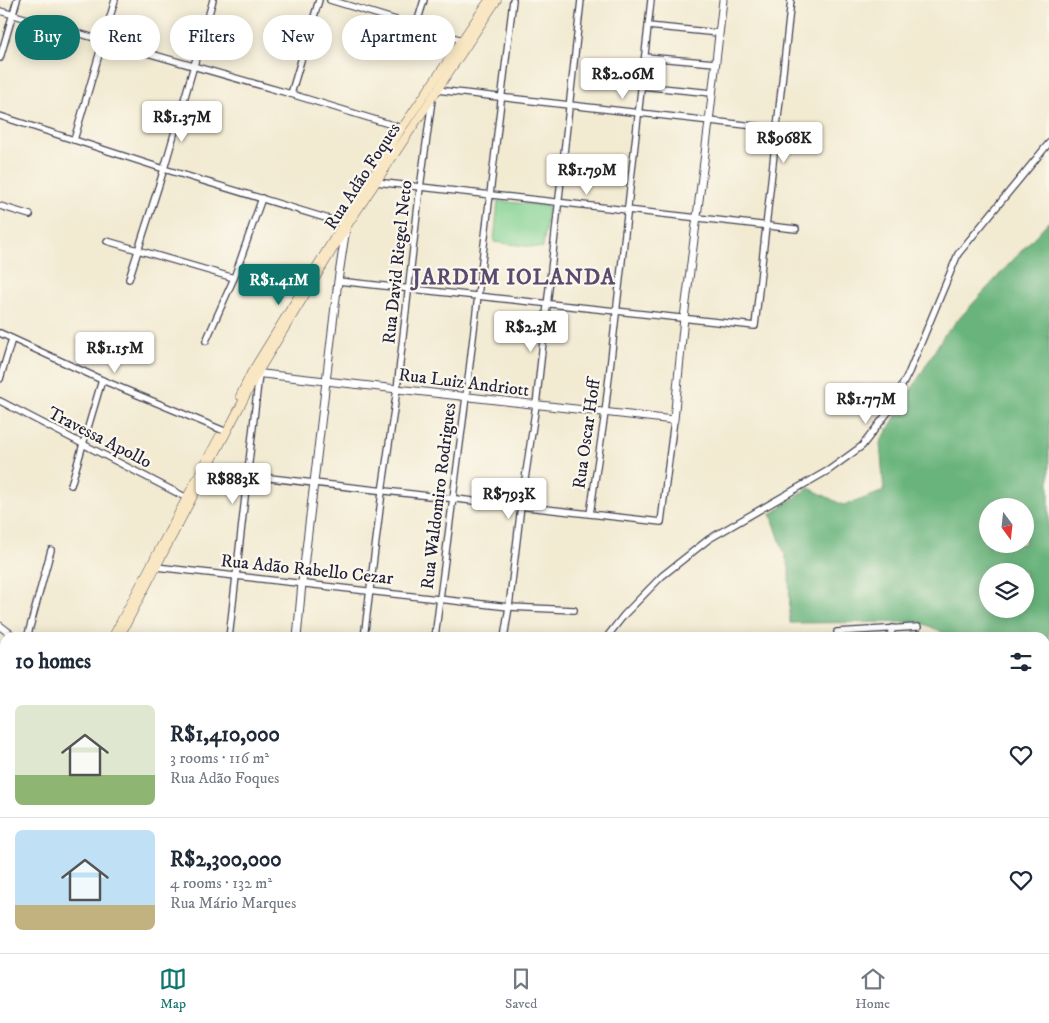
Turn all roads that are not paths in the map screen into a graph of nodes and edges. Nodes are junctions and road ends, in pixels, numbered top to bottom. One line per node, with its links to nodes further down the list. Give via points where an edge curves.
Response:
1 (17, 0): 15 (street)
2 (115, 0): 16 (street)
3 (213, 0): 29 (street)
4 (319, 0): 33 (street)
5 (330, 0): 17 (street)
6 (424, 0): 18 (street)
7 (489, 0): 23 (main road, Rua Adão Foques)
8 (497, 0): 31 (main road, Rua Adão Foques)
9 (513, 0): 34 (street, Rua Waldomiro Rodrigues)
10 (581, 0): 36 (street)
11 (651, 0): 19 (street, Rua Oscar Hoff)
12 (723, 0): 20 (street)
13 (791, 0): 41 (street)
14 (0, 11): 15 (street)
15 (12, 15): 21 (street); 26 (street)
16 (111, 15)
17 (380, 15)
18 (419, 15)
19 (648, 26): 20 (street); 25 (street, Rua Oscar Hoff)
20 (719, 33): 28 (street)
21 (90, 37)
22 (455, 38): 23 (street)
23 (462, 40): 40 (main road, Rua Adão Foques)
24 (160, 57): 29 (street)
25 (645, 57): 28 (street); 30 (street, Rua Oscar Hoff)
26 (0, 58)
27 (97, 60): 43 (street)
28 (715, 63): 32 (street)
29 (193, 67): 33 (street); 45 (street)
30 (641, 86): 32 (street); 37 (street, Rua Oscar Hoff)
31 (437, 90): 34 (street); 35 (main road, Rua Adão Foques)
32 (712, 93): 39 (street)
33 (291, 94): 40 (street)
34 (501, 96): 36 (street); 48 (street, Rua Waldomiro Rodrigues)
35 (432, 98): 46 (main road, Rua Adão Foques); 47 (street, Rua David Riegel Neto)
36 (568, 105): 37 (street); 50 (street)
37 (639, 112): 39 (street); 52 (street, Rua Oscar Hoff)
38 (0, 116): 43 (street)
39 (709, 122): 41 (street); 54 (street)
40 (402, 128): 55 (main road, Rua Adão Foques)
41 (778, 128): 42 (street); 56 (street)
42 (808, 132)
43 (74, 140): 45 (street)
44 (1049, 143): 110 (street, via 958,254 890,411 862,446 829,470 710,539 662,576)
45 (164, 170): 49 (street); 59 (street)
46 (376, 182): 47 (street); 55 (main road, Rua Adão Foques)
47 (420, 188): 48 (street); 63 (street, Rua David Riegel Neto)
48 (489, 196): 50 (street); 64 (street, Rua Waldomiro Rodrigues)
49 (262, 198): 55 (street); 60 (street)
50 (558, 203): 52 (street); 65 (street)
51 (0, 206): 53 (street)
52 (628, 212): 54 (street); 66 (street, Rua Oscar Hoff)
53 (30, 215)
54 (697, 218): 56 (street); 67 (street)
55 (344, 224): 62 (street); 71 (main road, Rua Adão Foques)
56 (766, 225): 57 (street); 67 (street, via 755,326)
57 (796, 230)
58 (107, 240): 59 (street)
59 (138, 250): 60 (street); 61 (street)
60 (234, 278): 70 (street)
61 (129, 279)
62 (338, 281): 63 (street); 74 (street)
63 (409, 287): 64 (street); 75 (street, Rua David Riegel Neto)
64 (477, 295): 65 (street); 76 (street, Rua Waldomiro Rodrigues)
65 (547, 303): 66 (street); 78 (street)
66 (616, 311): 67 (street); 79 (street, Rua Oscar Hoff)
67 (684, 318): 80 (street)
68 (0, 333): 69 (street)
69 (12, 339): 72 (street); 73 (street)
70 (206, 341)
71 (256, 374): 74 (street, Rua Luiz Andriott); 81 (main road, Rua Adão Foques); 83 (main road, Rua Adão Foques); 84 (street)
72 (0, 379)
73 (102, 380): 81 (street); 82 (street)
74 (328, 381): 75 (street, Rua Luiz Andriott); 85 (street)
75 (397, 389): 76 (street, Rua Luiz Andriott); 87 (street, Rua David Riegel Neto)
76 (466, 397): 78 (street, Rua Luiz Andriott); 89 (street, Rua Waldomiro Rodrigues)
77 (0, 401): 82 (street, Travessa Apollo)
78 (536, 405): 79 (street, Rua Luiz Andriott); 90 (street)
79 (604, 413): 80 (street, Rua Luiz Andriott); 91 (street, Rua Oscar Hoff)
80 (674, 420): 91 (street, via 661,522)
81 (222, 430): 88 (main road, Rua Adão Foques)
82 (83, 445): 86 (street); 88 (street, Travessa Apollo)
83 (207, 471): 84 (street); 93 (main road, Rua Adão Foques)
84 (247, 476): 85 (street); 94 (street)
85 (315, 483): 87 (street); 95 (street)
86 (71, 485)
87 (382, 492): 89 (street); 96 (street, Rua David Riegel Neto)
88 (186, 498): 103 (main road, Rua Adão Foques)
89 (452, 499): 90 (street); 97 (street, Rua Waldomiro Rodrigues)
90 (521, 506): 91 (street); 98 (street)
91 (590, 514)
92 (51, 550): 102 (street)
93 (156, 567): 94 (street, Rua Adão Rabello Cezar); 104 (main road, Rua Adão Foques)
94 (236, 576): 95 (street, Rua Adão Rabello Cezar); 105 (street)
95 (302, 583): 96 (street, Rua Adão Rabello Cezar); 106 (street)
96 (371, 590): 97 (street, Rua Adão Rabello Cezar); 107 (street, Rua David Riegel Neto)
97 (439, 598): 98 (street, Rua Adão Rabello Cezar); 108 (street, Rua Waldomiro Rodrigues)
98 (509, 607): 99 (street, Rua Adão Rabello Cezar); 109 (street)
99 (574, 610)
100 (918, 627): 101 (street)
101 (893, 628): 111 (street); 112 (street)
102 (29, 632)
103 (115, 632)
104 (122, 632)
105 (230, 632)
106 (298, 632)
107 (365, 632)
108 (436, 632)
109 (505, 632)
110 (611, 632)
111 (837, 632)
112 (891, 632)

